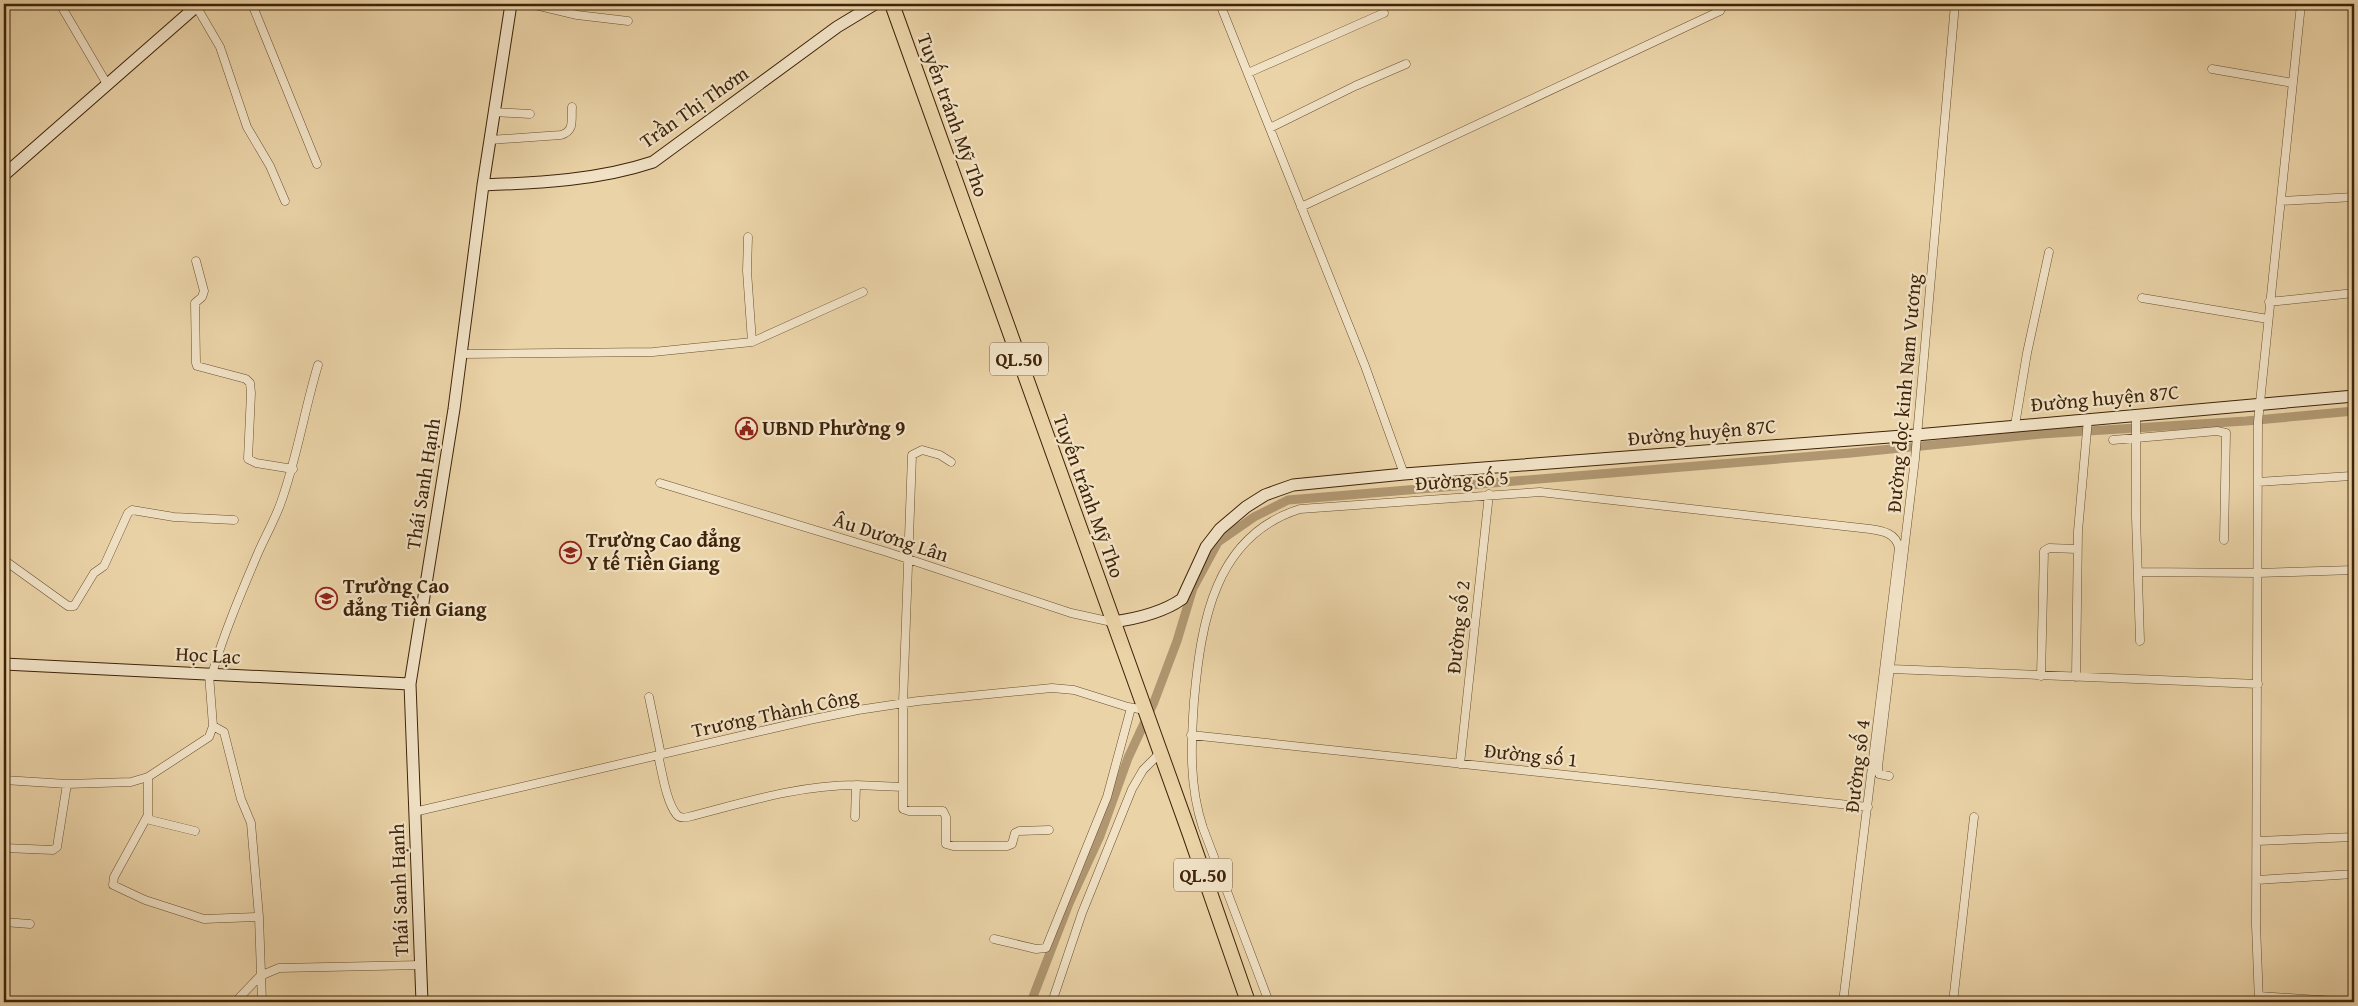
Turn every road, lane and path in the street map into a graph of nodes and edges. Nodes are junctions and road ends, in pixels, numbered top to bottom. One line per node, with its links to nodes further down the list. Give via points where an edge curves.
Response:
1 (60, 4): 18 (street)
2 (252, 4): 24 (street)
3 (511, 4): 20 (street, Thái Sanh Hạnh)
4 (531, 4): 13 (street, via 577,15)
5 (875, 4): 26 (street, Trần Thị Thơm, via 837,27 653,162 631,169 537,183)
6 (892, 4): 66 (highway, Tuyến tránh Mỹ Tho / QL.50)
7 (1220, 4): 16 (street)
8 (1724, 4): 30 (street, via 1720,11)
9 (1955, 4): 48 (street, Đường dọc kinh Nam Vương)
10 (2301, 4): 17 (street)
11 (197, 5): 18 (street); 28 (street, via 220,47 246,127 270,166)
12 (1384, 13): 16 (street)
13 (628, 21)
14 (1406, 64): 22 (street)
15 (2212, 69): 17 (street)
16 (1248, 73): 22 (street)
17 (2293, 83): 29 (street)
18 (107, 84): 25 (street)
19 (572, 108): 23 (street, via 569,133)
20 (494, 112): 21 (street); 23 (street, Thái Sanh Hạnh)
21 (530, 114)
22 (1270, 128): 30 (street)
23 (490, 140): 26 (street, Thái Sanh Hạnh)
24 (317, 164)
25 (4, 176)
26 (483, 185): 40 (street, Thái Sanh Hạnh)
27 (2354, 197): 29 (street)
28 (285, 201)
29 (2281, 201): 37 (street)
30 (1301, 207): 52 (street)
31 (748, 237): 39 (street)
32 (2049, 252): 46 (street)
33 (196, 261): 51 (street, via 204,291 195,303 197,366 246,379 250,383 248,459)
34 (863, 292): 39 (street)
35 (2354, 293): 37 (street)
36 (2142, 298): 38 (street)
37 (2269, 302): 38 (street)
38 (2268, 319): 43 (street)
39 (752, 342): 40 (street, via 653,352)
40 (462, 354): 73 (street, Thái Sanh Hạnh)
41 (318, 365): 51 (street, via 302,420)
42 (2354, 396): 43 (street, Đường huyện 87C)
43 (2260, 408): 44 (street, Đường huyện 87C); 54 (street)
44 (2136, 418): 45 (street, Đường huyện 87C); 47 (street)
45 (2087, 423): 46 (street, Đường huyện 87C); 60 (street)
46 (2015, 425): 48 (street, Đường huyện 87C)
47 (2136, 435): 49 (street); 59 (street, via 2226,433); 64 (street)
48 (1916, 439): 52 (street, Đường huyện 87C); 69 (street, Đường dọc kinh Nam Vương)
49 (2113, 440)
50 (951, 462): 61 (street, via 922,450 912,455)
51 (293, 469): 70 (street)
52 (1404, 474): 66 (street, Đường huyện 87C, via 1293,485 1265,495 1237,514 1212,538 1182,599 1134,619)
53 (2354, 478): 54 (street)
54 (2258, 482): 65 (street)
55 (660, 483): 61 (street, Âu Dương Lân)
56 (1489, 494): 58 (street, Đường số 5, via 1560,494 1870,529); 79 (street, Đường số 5, via 1300,509 1274,519 1258,530 1225,569 1208,609 1198,659); 82 (street, Đường số 2)
57 (234, 520): 62 (street, via 174,517 132,510 104,566 94,573 74,606 68,606)
58 (1893, 536): 89 (street, Đường số 4, via 1899,548)
59 (2224, 540)
60 (2077, 548): 71 (street, via 2049,548 2044,551); 72 (street)
61 (907, 559): 66 (street, Âu Dương Lân, via 1071,613); 76 (street)
62 (4, 560)
63 (2354, 570): 65 (street)
64 (2138, 572): 65 (street); 67 (street)
65 (2261, 573): 74 (street)
66 (1112, 622): 77 (highway, Tuyến tránh Mỹ Tho / QL.50)
67 (2140, 641)
68 (4, 664): 70 (street, Học Lạc)
69 (1891, 669): 71 (street); 83 (street, Đường dọc kinh Nam Vương, via 1878,767 1879,774)
70 (211, 674): 73 (street, Học Lạc); 78 (street)
71 (2041, 676): 72 (street)
72 (2076, 677): 74 (street)
73 (410, 684): 90 (street, Thái Sanh Hạnh)
74 (2258, 684): 99 (street)
75 (649, 697): 81 (street)
76 (903, 703): 77 (street, Trương Thành Công, via 1066,688); 81 (street, Trương Thành Công, via 848,712); 88 (street)
77 (1141, 710): 80 (highway, Tuyến tránh Mỹ Tho / QL.50); 106 (street, via 1046,948 1036,949)
78 (213, 726): 84 (street, via 209,737); 103 (street, via 224,732 251,823)
79 (1191, 735): 82 (street, Đường số 1); 94 (street, Đường số 5, via 1196,807)
80 (1159, 750): 97 (highway, Tuyến tránh Mỹ Tho / QL.50); 116 (street, via 1132,790 1085,905)
81 (660, 755): 87 (street, via 668,793 676,814 683,818 818,786); 90 (street, Trương Thành Công)
82 (1460, 764): 89 (street, Đường số 1)
83 (1889, 776)
84 (148, 777): 86 (street, via 131,782); 91 (street)
85 (4, 780): 86 (street)
86 (67, 784): 100 (street, via 57,847 53,850)
87 (856, 785): 88 (street); 92 (street)
88 (903, 787): 95 (street, via 903,809 945,813 946,844 1007,846 1012,844 1015,833 1019,831)
89 (1868, 807): 119 (street, Đường số 4)
90 (414, 812): 107 (street, Thái Sanh Hạnh)
91 (148, 815): 96 (street, via 152,820); 103 (street, via 114,877 114,886 204,919)
92 (855, 817)
93 (1974, 817): 120 (street)
94 (1203, 828): 97 (street); 110 (street, Đường số 5)
95 (1048, 830)
96 (195, 831)
97 (1189, 832): 117 (highway, Tuyến tránh Mỹ Tho / QL.50)
98 (2354, 837): 99 (street)
99 (2257, 841): 102 (street)
100 (4, 848)
101 (2354, 874): 102 (street)
102 (2262, 880): 109 (street, via 2256,926)
103 (259, 917): 108 (street)
104 (4, 922): 105 (street)
105 (30, 924)
106 (994, 939)
107 (421, 965): 108 (street, via 285,967); 115 (street, Thái Sanh Hạnh)
108 (260, 976): 113 (street); 114 (street)
109 (2259, 999): 121 (street)
110 (1268, 1000): 118 (street)
111 (4, 1001): 112 (street)
112 (11, 1002)
113 (235, 1002)
114 (262, 1002)
115 (422, 1002)
116 (1052, 1002)
117 (1248, 1002)
118 (1255, 1002)
119 (1843, 1002)
120 (1953, 1002)
121 (2350, 1002)

